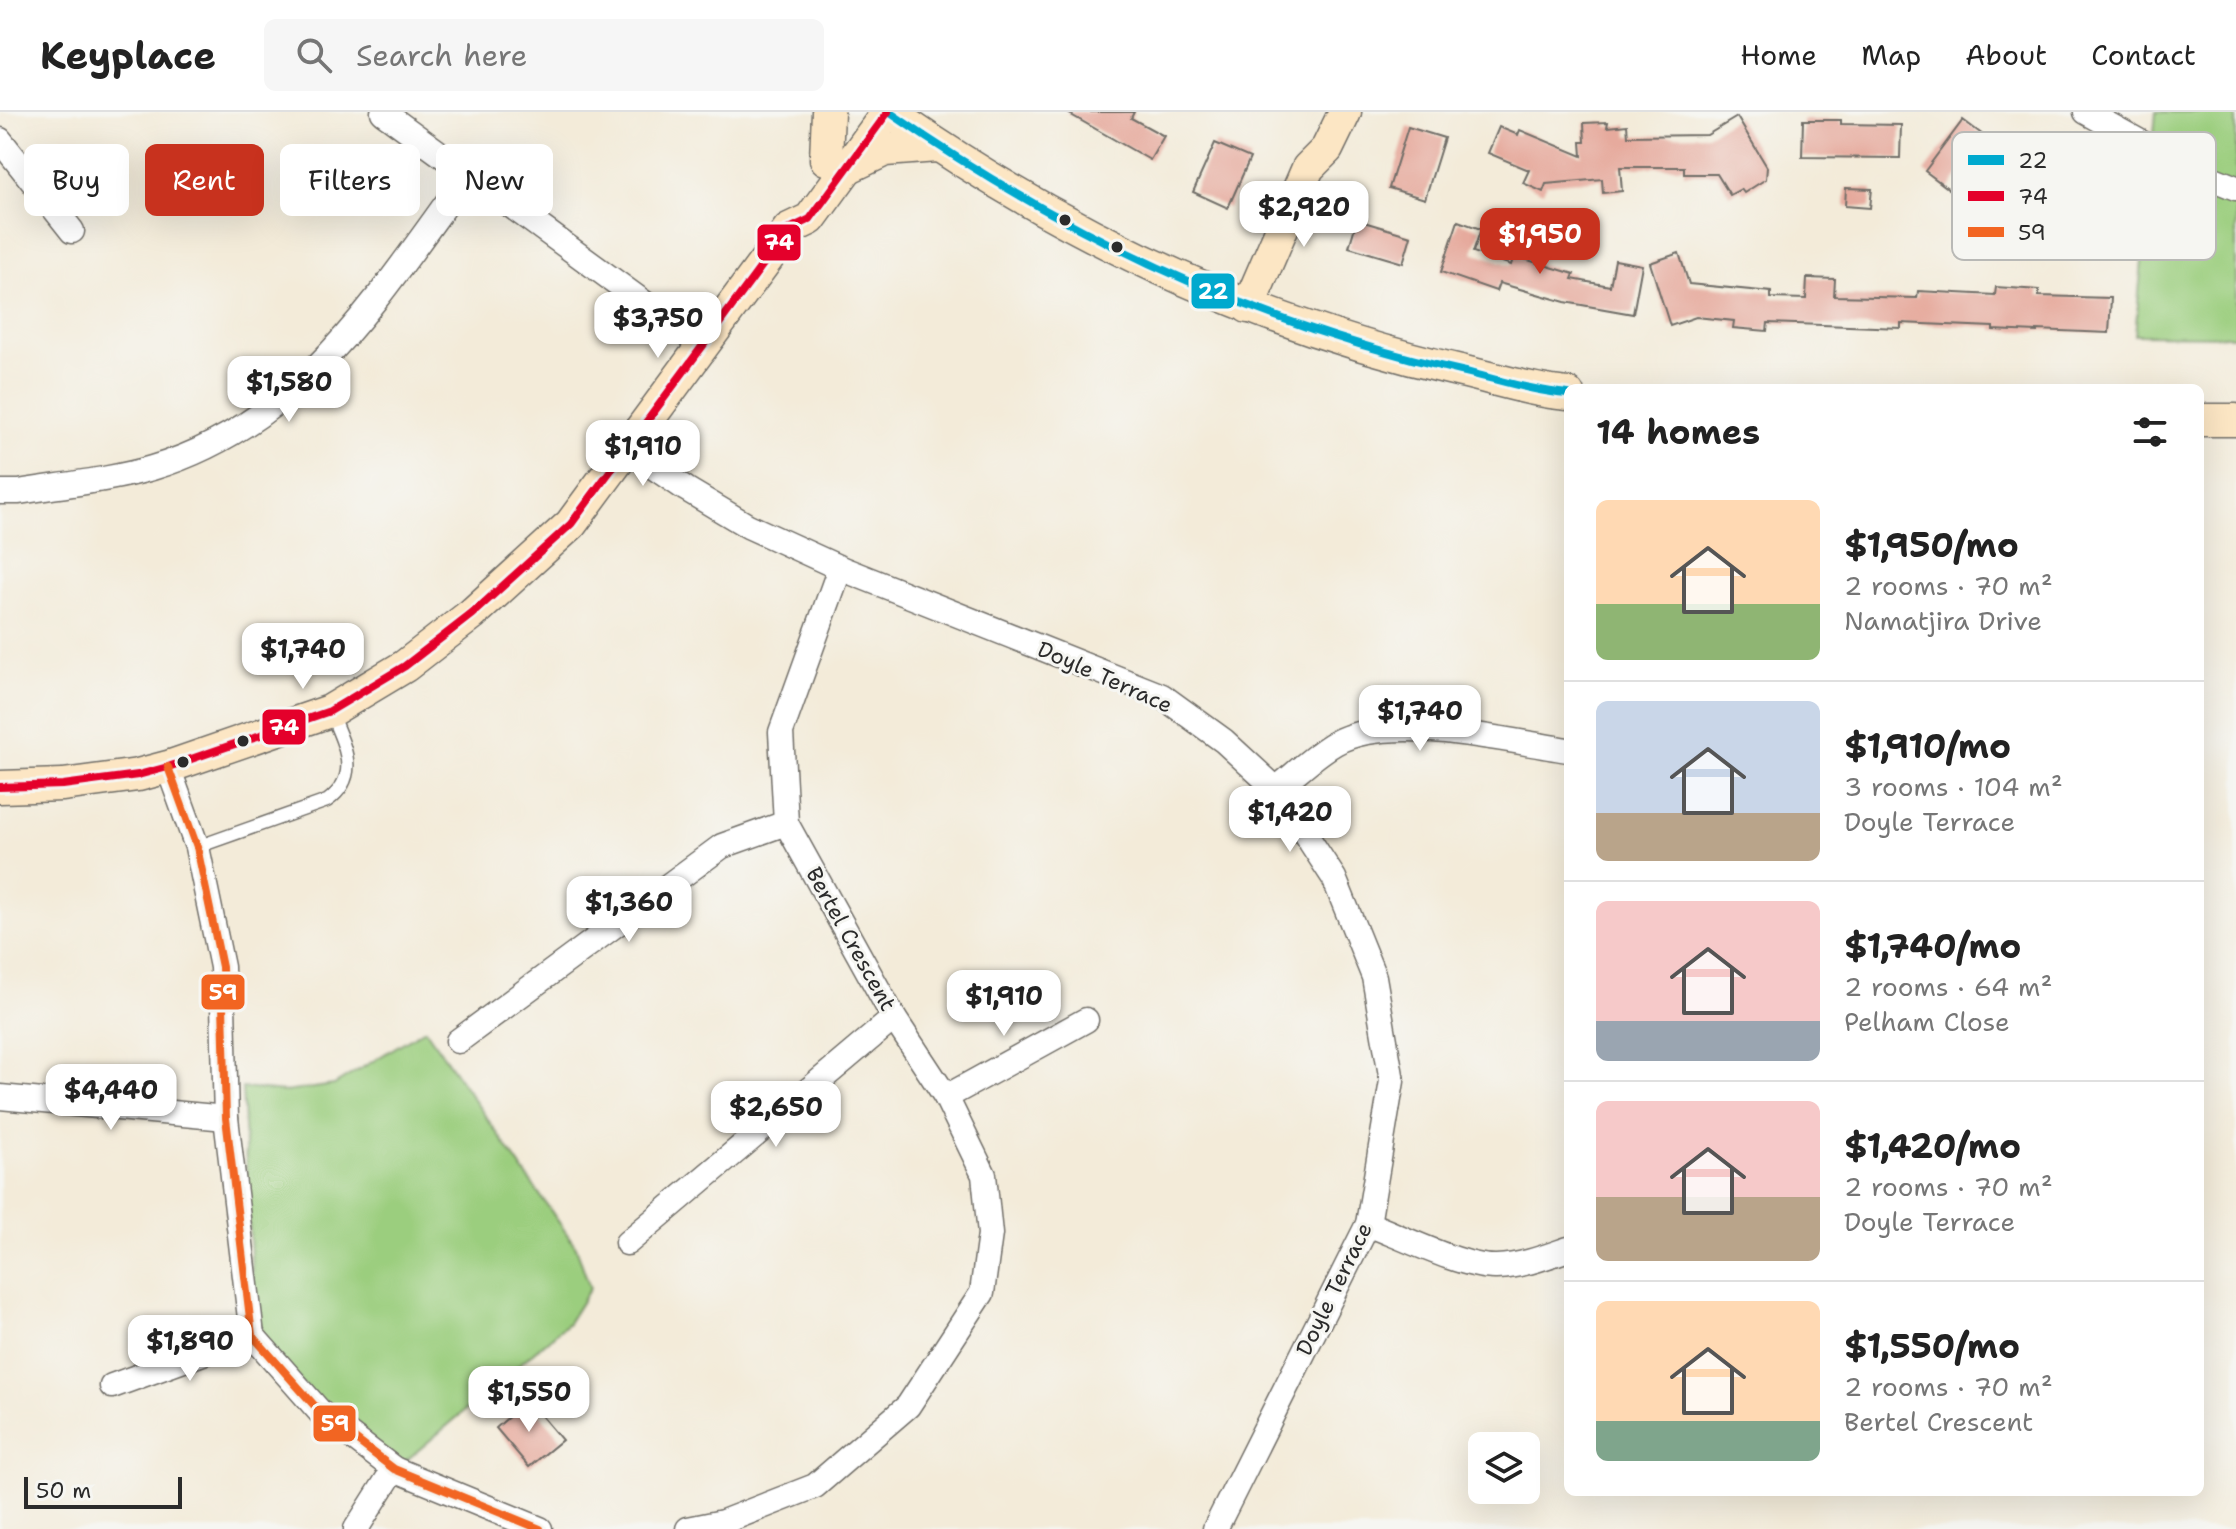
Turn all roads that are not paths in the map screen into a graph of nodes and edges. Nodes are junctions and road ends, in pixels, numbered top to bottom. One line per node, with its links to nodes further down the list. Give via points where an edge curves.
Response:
1 (383, 112): 10 (street)
2 (828, 112): 11 (street)
3 (861, 112): 11 (street)
4 (888, 112): 9 (street); 11 (street)
5 (1345, 112): 17 (street, via 1327,149 1326,176)
6 (2086, 112): 7 (street)
7 (2122, 132)
8 (0, 140): 16 (street)
9 (937, 146): 11 (street, via 885,150); 17 (street, via 1151,266)
10 (436, 151)
11 (837, 164): 18 (street, via 810,219 789,229)
12 (2216, 180): 13 (street)
13 (2236, 188)
14 (437, 216): 23 (street, via 357,324 309,377 234,432 151,469)
15 (525, 216): 18 (street)
16 (72, 231)
17 (1257, 310): 19 (street, via 1406,359)
18 (703, 346): 22 (street)
19 (1564, 393)
20 (2204, 420): 21 (street)
21 (2236, 420)
22 (627, 449): 24 (street, Doyle Terrace, via 748,526); 25 (street, via 571,524 472,614 405,666)
23 (0, 492)
24 (840, 568): 29 (street, Doyle Terrace, via 1162,696 1224,741); 30 (street, Bertel Crescent, via 781,732)
25 (330, 711): 27 (street); 31 (lane, via 346,748 346,778 339,792 327,801)
26 (1564, 749): 29 (street, via 1410,727 1364,732 1336,743)
27 (168, 767): 28 (street, via 63,785); 31 (street)
28 (0, 787)
29 (1276, 789): 38 (street, Doyle Terrace, via 1334,878 1374,977 1392,1081)
30 (786, 823): 32 (street, Bertel Crescent); 34 (street, via 722,846)
31 (197, 847): 37 (street, via 222,967)
32 (894, 1018): 36 (street, Bertel Crescent); 39 (street)
33 (1086, 1020): 36 (street)
34 (458, 1041)
35 (0, 1097): 37 (street)
36 (946, 1097): 46 (street, Bertel Crescent, via 984,1175 990,1234 982,1293 908,1406 815,1486 723,1522)
37 (226, 1118): 41 (street)
38 (1368, 1224): 40 (street, via 1494,1267); 47 (street, Doyle Terrace)
39 (627, 1243)
40 (1564, 1250)
41 (252, 1335): 42 (street); 43 (street, via 321,1413)
42 (112, 1386)
43 (394, 1469): 44 (street); 45 (street)
44 (356, 1529)
45 (540, 1529)
46 (688, 1529)
47 (1215, 1529)

